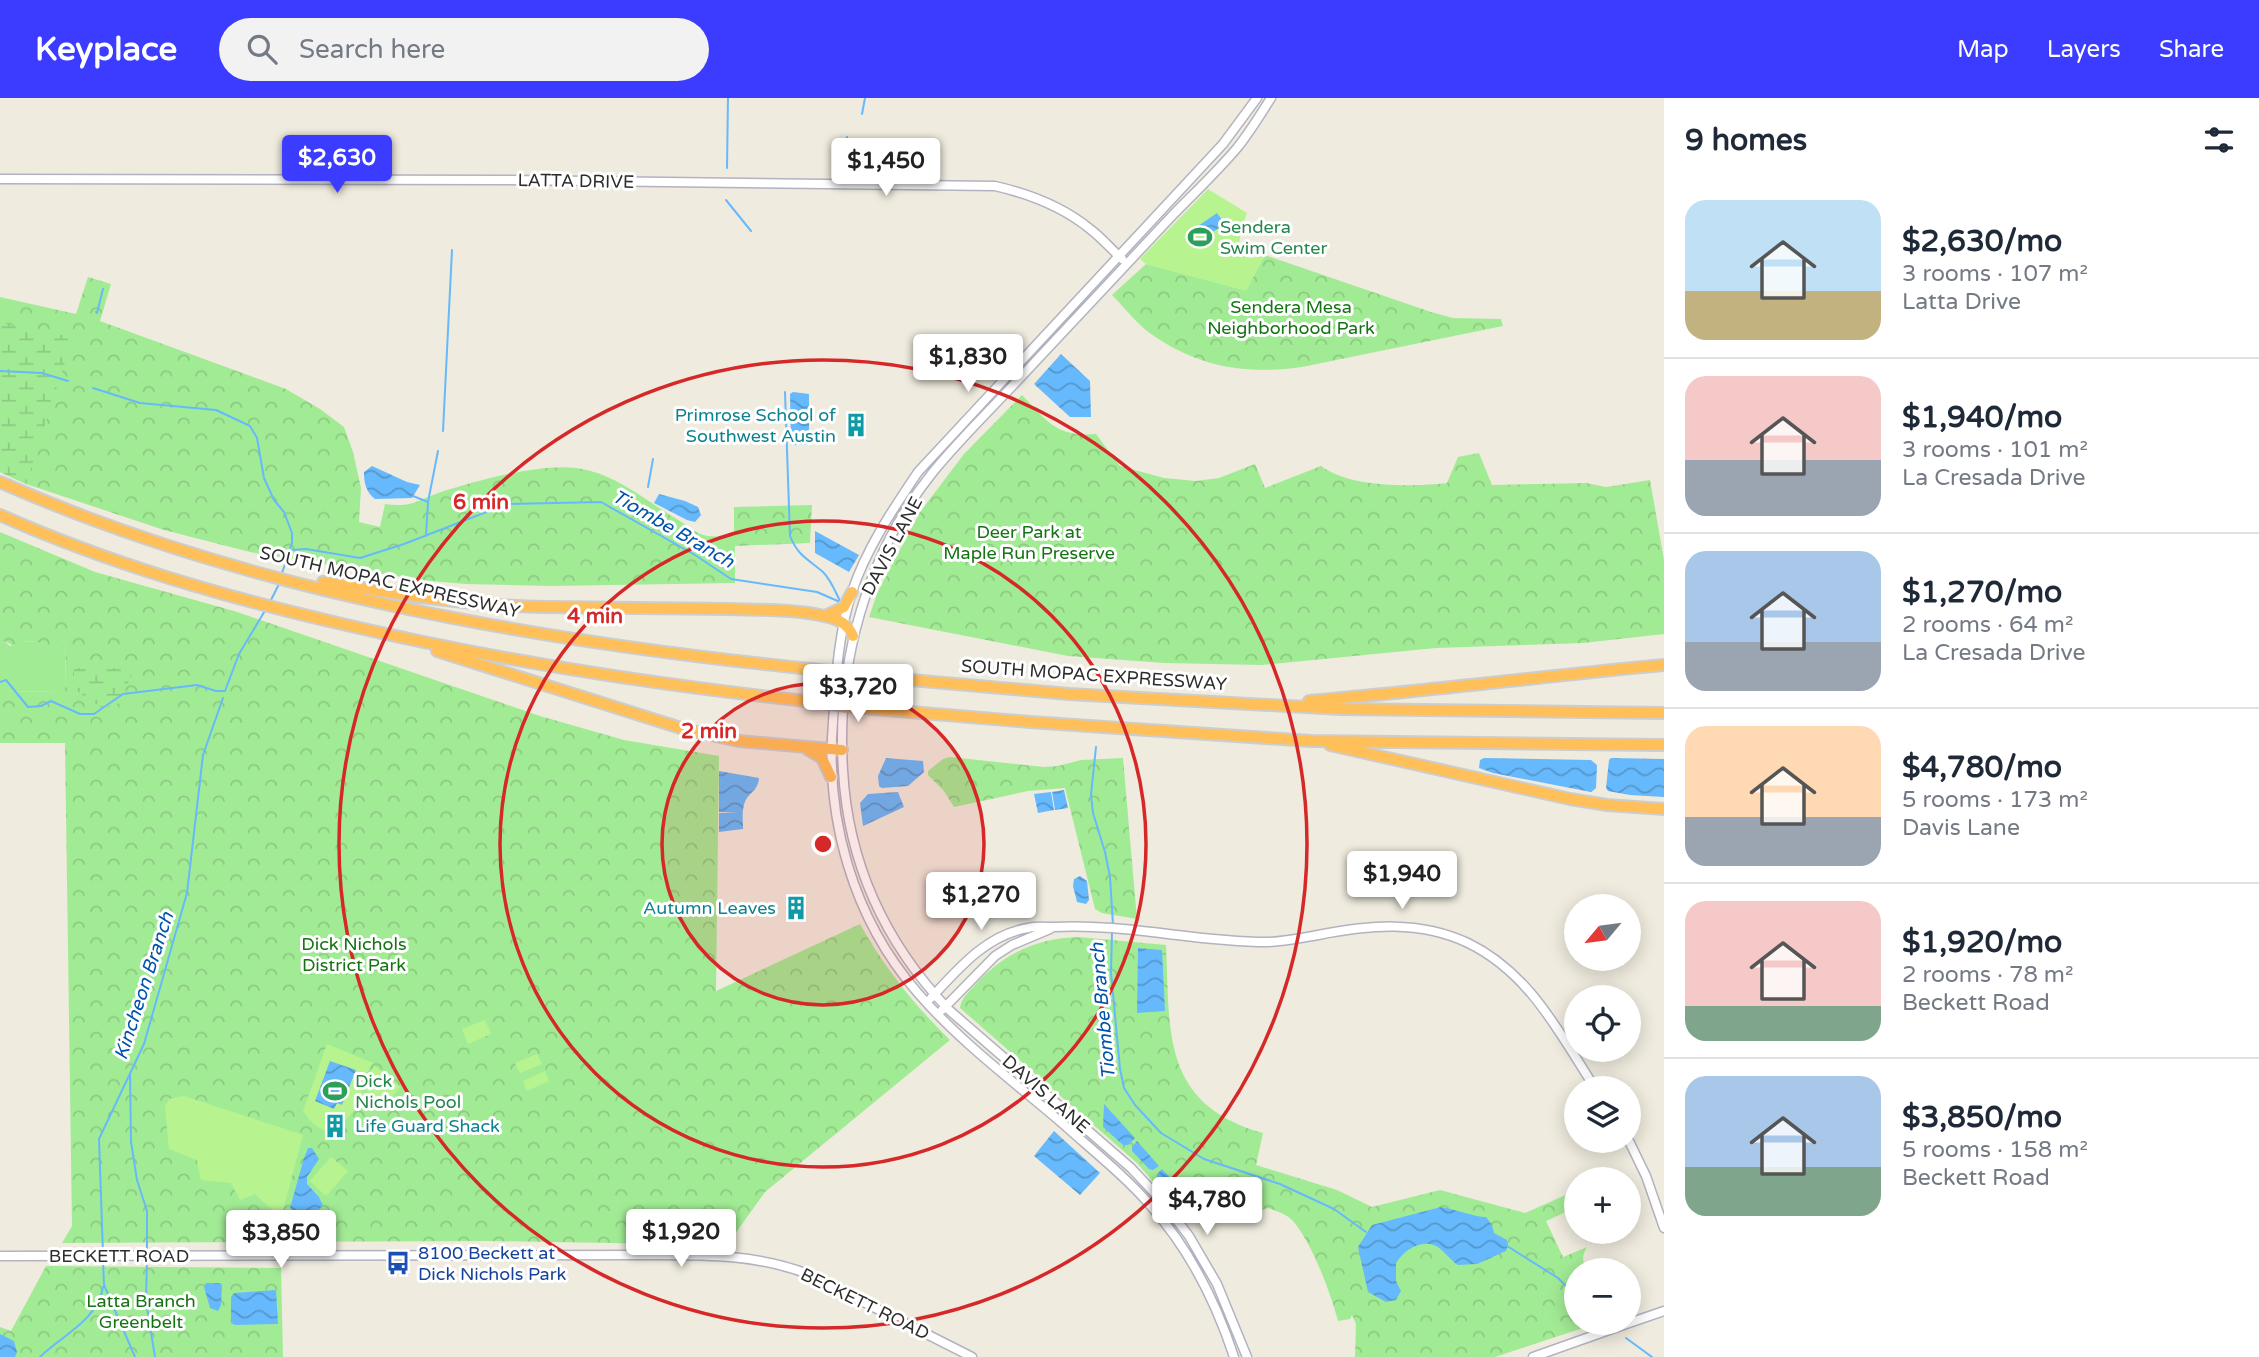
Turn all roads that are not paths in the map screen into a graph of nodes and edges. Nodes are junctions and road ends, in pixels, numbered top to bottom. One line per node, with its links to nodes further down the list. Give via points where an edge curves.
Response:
1 (1257, 98): 4 (street, DAVIS LANE, via 1223,144)
2 (1271, 98): 5 (street, DAVIS LANE, via 1237,147)
3 (0, 179): 4 (street, LATTA DRIVE, via 995,186 1055,206 1089,228)
4 (1119, 256): 5 (street, LATTA DRIVE); 6 (street, DAVIS LANE)
5 (1127, 264): 7 (street, DAVIS LANE)
6 (918, 472): 7 (street); 11 (street, DAVIS LANE, via 876,541)
7 (928, 480): 14 (street, DAVIS LANE, via 879,563)
8 (0, 482): 10 (highway, SOUTH MOPAC EXPRESSWAY, via 130,533)
9 (0, 515): 15 (highway, via 132,566 244,600)
10 (314, 583): 12 (highway, via 502,606 761,610); 17 (highway, SOUTH MOPAC EXPRESSWAY, bridge, via 460,619 599,643 877,677 1069,694)
11 (852, 592): 12 (highway, via 844,607); 13 (street, DAVIS LANE)
12 (825, 616): 13 (highway)
13 (845, 624): 14 (highway); 22 (street, DAVIS LANE, via 835,686)
14 (853, 636): 22 (street, DAVIS LANE)
15 (415, 641): 19 (highway, bridge, via 605,676 874,709); 21 (highway, via 431,650 684,729 739,741)
16 (1664, 665): 17 (highway)
17 (1279, 704): 18 (highway, SOUTH MOPAC EXPRESSWAY, via 1342,709)
18 (1664, 713)
19 (1311, 741): 20 (highway); 24 (highway, via 1582,801)
20 (1664, 745)
21 (805, 747): 22 (highway); 23 (highway, via 822,758)
22 (836, 750): 23 (street, DAVIS LANE); 26 (street, DAVIS LANE, via 849,824)
23 (831, 777): 25 (street, DAVIS LANE)
24 (1664, 809)
25 (843, 849): 26 (street, via 850,849); 29 (street, DAVIS LANE, via 883,945)
26 (872, 897): 28 (street, DAVIS LANE, via 894,941)
27 (1056, 927): 28 (street, via 1027,928 992,942); 30 (street, via 995,956); 32 (street, via 1265,942 1392,925 1443,933 1485,952 1518,977)
28 (934, 994): 29 (street); 30 (street, DAVIS LANE)
29 (926, 1003): 31 (street, DAVIS LANE)
30 (946, 1006): 31 (street); 41 (street, DAVIS LANE, via 1131,1168 1163,1202 1217,1284)
31 (938, 1015): 40 (street, DAVIS LANE, via 1151,1206 1201,1278)
32 (1587, 1076)
33 (1635, 1153): 34 (street)
34 (1664, 1228)
35 (0, 1256): 39 (street, BECKETT ROAD, via 746,1257 808,1274)
36 (1664, 1311): 37 (street)
37 (1641, 1319)
38 (1595, 1335): 42 (street)
39 (972, 1357)
40 (1234, 1357)
41 (1247, 1357)
42 (1533, 1357)

